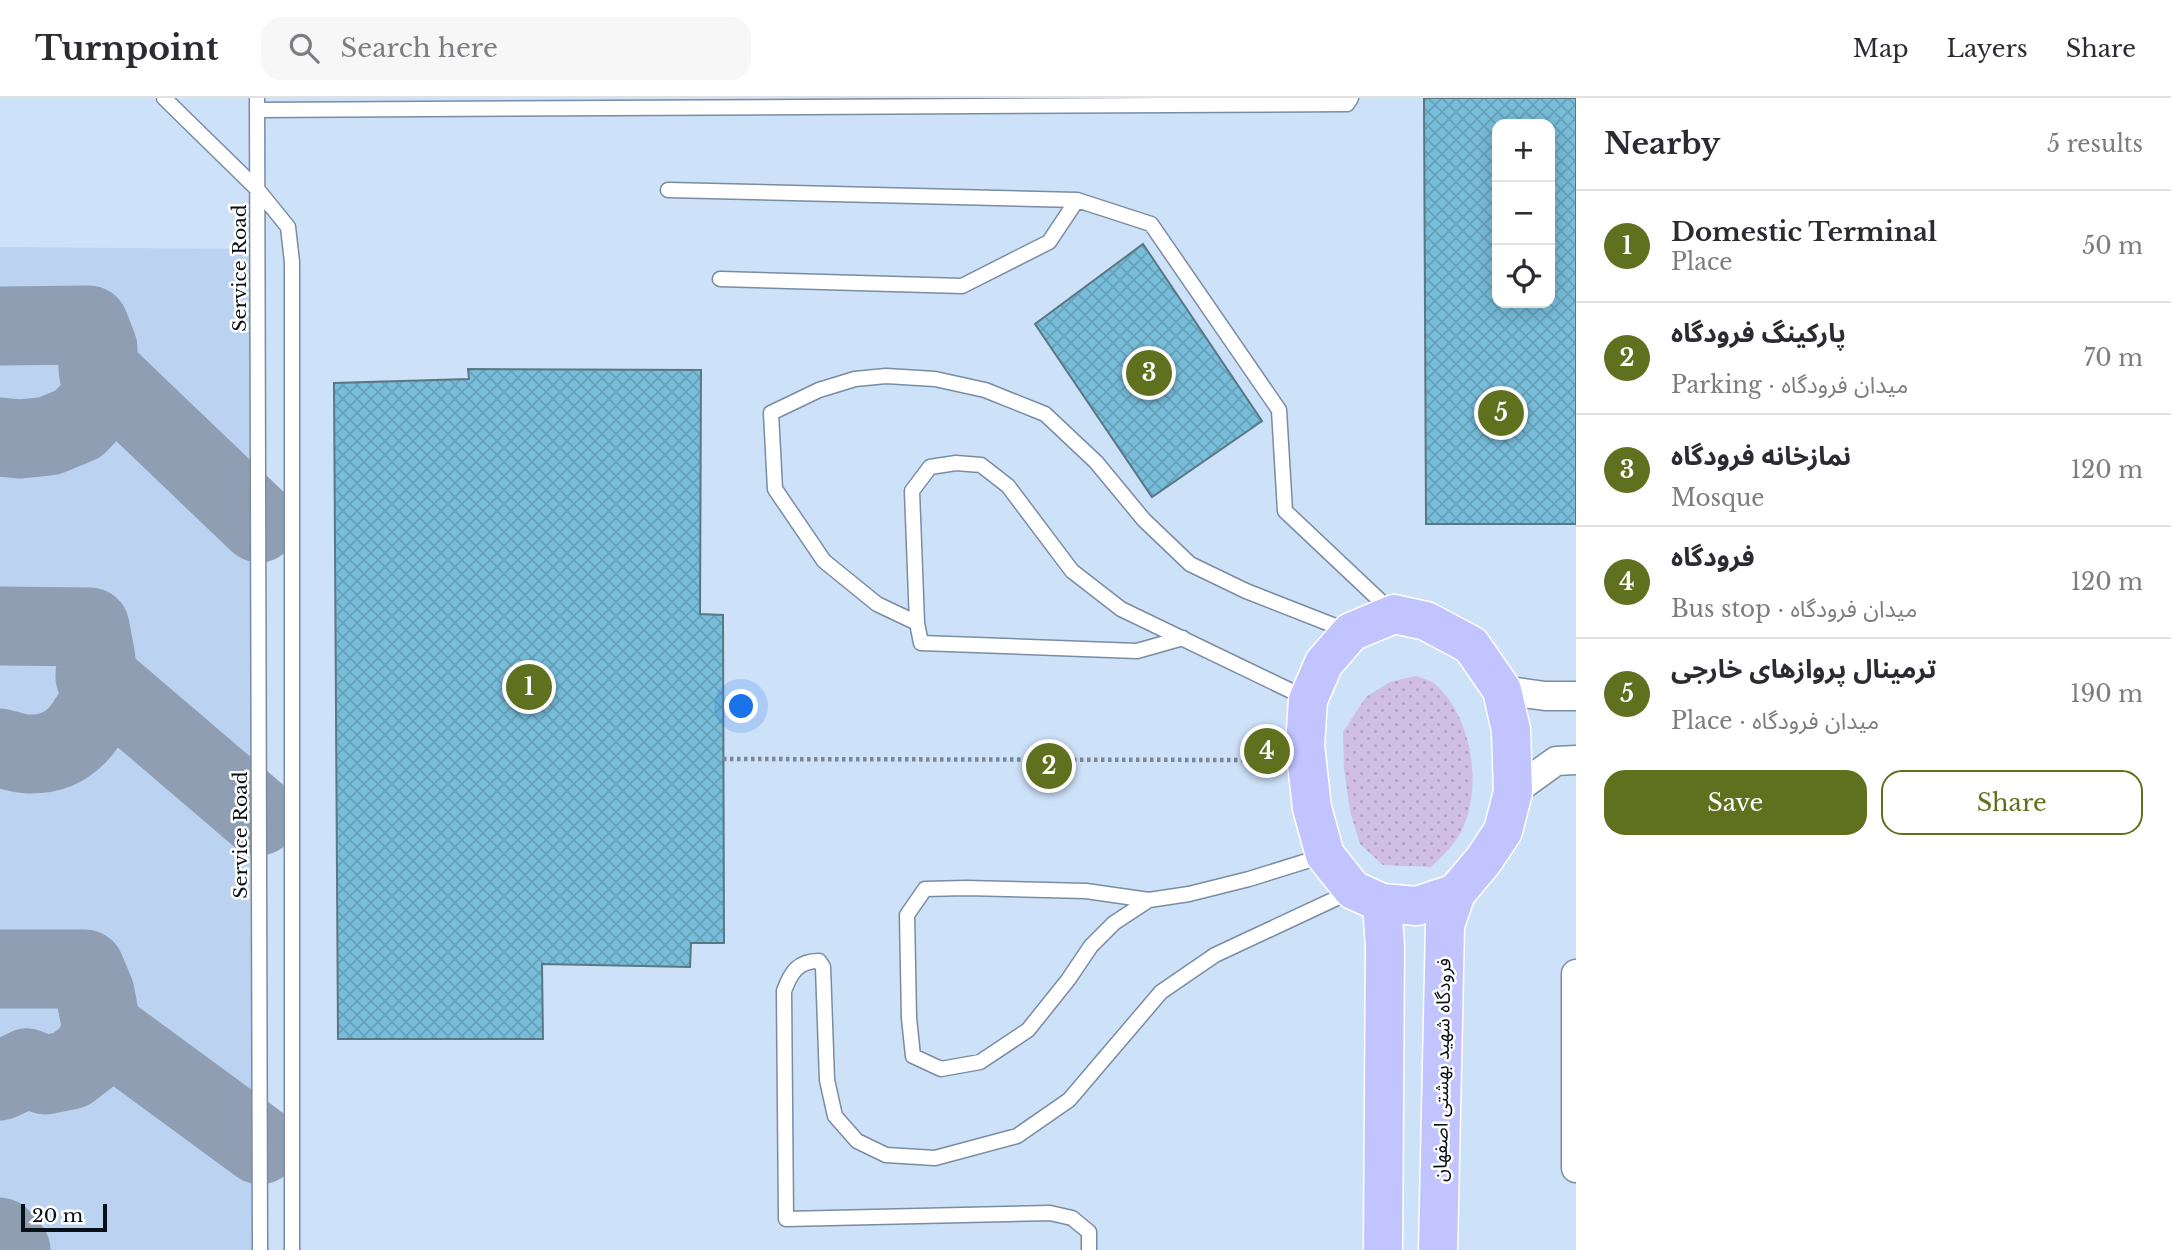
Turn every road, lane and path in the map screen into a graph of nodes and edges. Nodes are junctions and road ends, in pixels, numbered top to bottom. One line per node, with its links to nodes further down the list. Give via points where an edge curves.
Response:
1 (164, 98): 4 (lane)
2 (1351, 98): 3 (lane, via 1347,104)
3 (257, 104): 4 (lane)
4 (258, 190): 25 (lane, Service Road); 26 (lane, Service Road, via 288,227 292,262)
5 (668, 190): 6 (lane)
6 (1077, 200): 7 (lane, via 1049,242 962,286); 8 (lane, via 1151,224 1279,410 1285,511)
7 (720, 279)
8 (1394, 614): 10 (main road); 12 (main road, via 1426,621 1471,645)
9 (917, 623): 10 (lane, via 877,604 824,561 775,489 771,413 855,379 935,379 985,390 1045,414 1190,564); 11 (lane, via 921,643 1137,652); 11 (lane, via 912,491 930,467 956,463 981,465 1008,486 1081,579 1121,608)
10 (1351, 632): 14 (main road, via 1324,663)
11 (1184, 638): 14 (lane)
12 (1502, 690): 13 (street); 18 (main road, via 1511,730)
13 (1576, 696)
14 (1308, 699): 17 (main road)
15 (723, 759): 17 (path, via 1251,760)
16 (1576, 760): 18 (street, via 1556,761)
17 (1308, 768): 19 (main road, via 1312,808)
18 (1513, 792): 20 (main road, via 1503,831)
19 (1325, 855): 21 (main road); 22 (lane, via 1249,879)
20 (1456, 893): 21 (main road, via 1417,906); 29 (main road, فرودگاه شهید بهشتی اصفهان, via 1445,925)
21 (1367, 897): 27 (lane, via 1215,955 1161,992 1069,1100 1017,1136 935,1158 886,1155 857,1141 835,1116 827,1080 824,967 819,961 808,961 789,977 785,991 786,1219 1051,1213 1072,1218 1089,1232); 28 (main road, via 1385,947)
22 (1149, 900): 22 (lane, via 1086,891 925,890 907,915 913,1056 941,1069 980,1062 1028,1030 1091,946)
23 (1576, 974): 24 (street)
24 (1576, 1168)
25 (260, 1250)
26 (292, 1250)
27 (1089, 1250)
28 (1383, 1250)
29 (1438, 1250)

